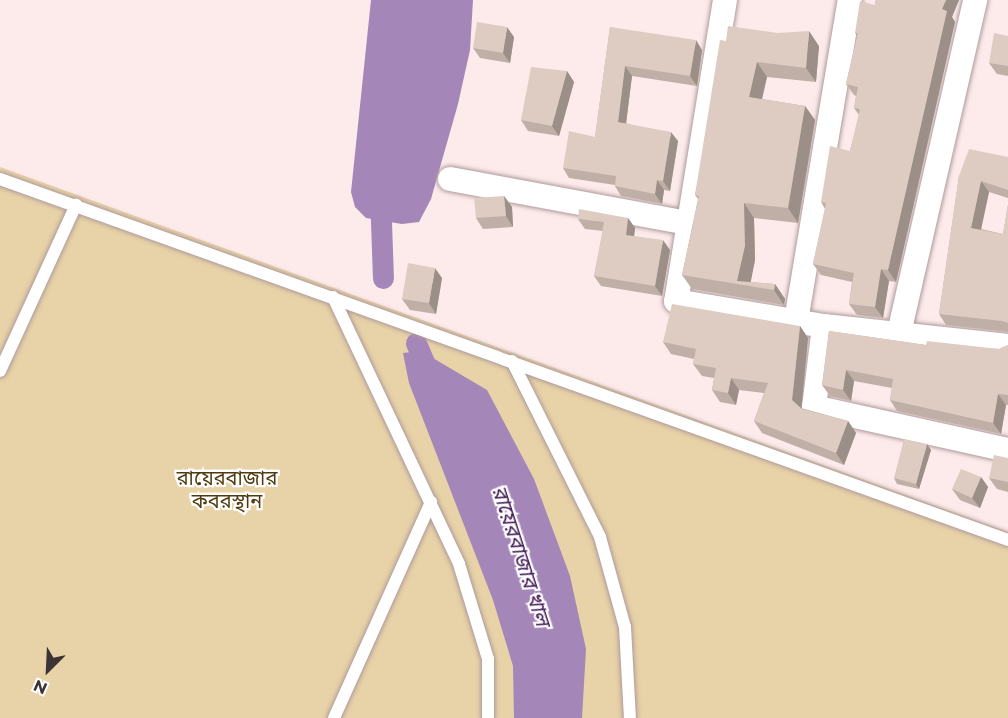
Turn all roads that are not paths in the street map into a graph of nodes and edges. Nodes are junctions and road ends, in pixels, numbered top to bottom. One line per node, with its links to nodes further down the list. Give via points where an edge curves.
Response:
1 (725, 0): 7 (street)
2 (850, 0): 9 (street)
3 (975, 0): 11 (street)
4 (0, 179): 6 (lane)
5 (450, 179): 7 (street)
6 (76, 205): 8 (lane); 14 (lane)
7 (688, 223): 9 (street, via 676,301)
8 (333, 297): 13 (lane); 16 (lane)
9 (796, 321): 10 (street)
10 (824, 326): 11 (street); 15 (street, via 814,407)
11 (899, 333): 12 (street)
12 (1008, 346)
13 (512, 361): 17 (lane); 20 (lane, via 600,537 625,627)
14 (0, 371)
15 (1008, 450)
16 (431, 502): 18 (lane); 19 (lane, via 459,564 488,659)
17 (1008, 540)
18 (334, 718)
19 (488, 718)
20 (630, 718)

